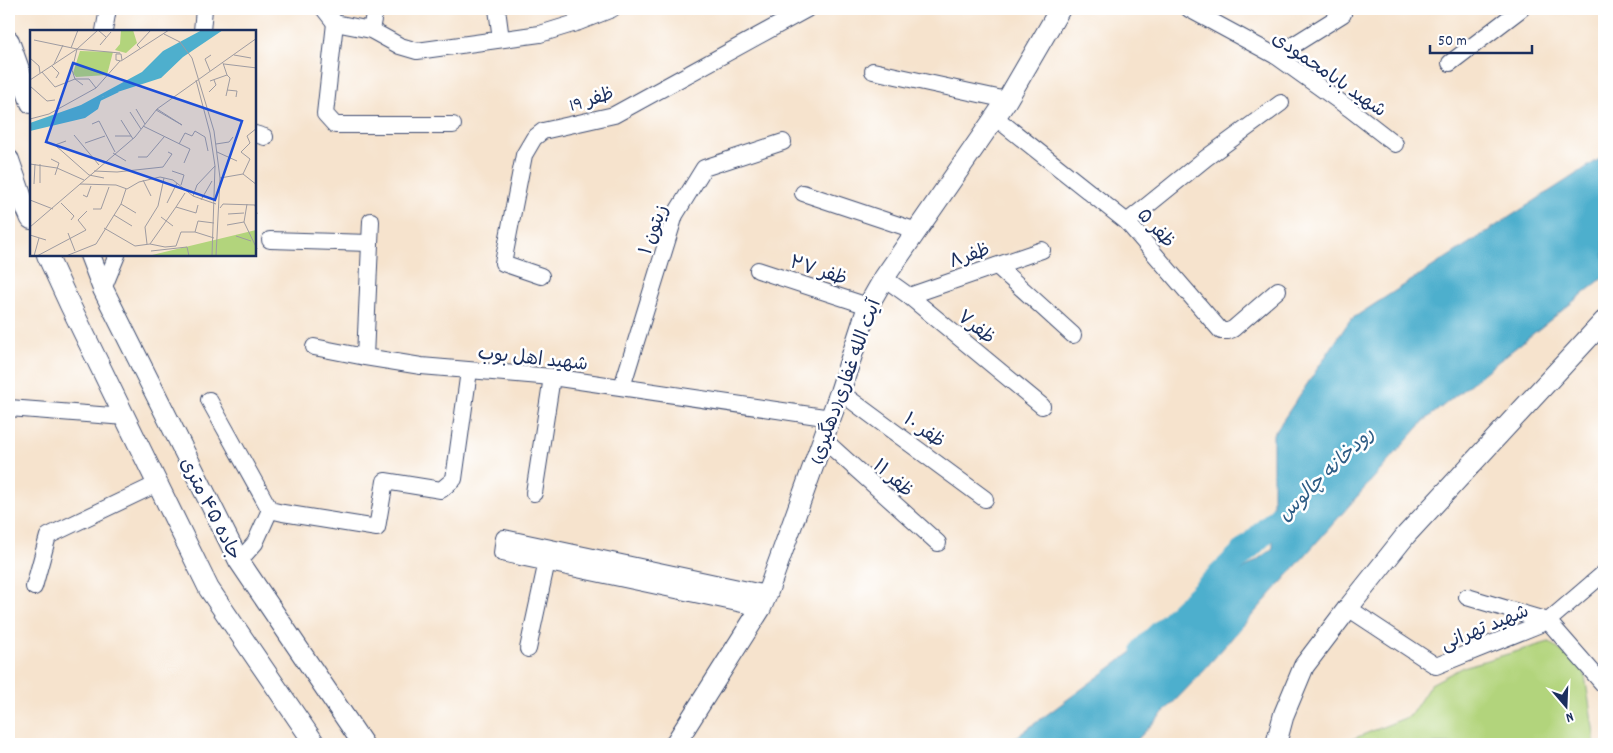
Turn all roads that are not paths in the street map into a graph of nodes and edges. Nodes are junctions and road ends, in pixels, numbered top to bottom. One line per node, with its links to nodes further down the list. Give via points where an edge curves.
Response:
1 (108, 9): 13 (street)
2 (204, 9): 14 (street)
3 (324, 9): 12 (street)
4 (375, 9): 15 (street)
5 (497, 9): 16 (street)
6 (612, 9): 16 (street, via 540,34)
7 (806, 9): 43 (street, ظفر 19, via 614,115 543,131 534,138 524,155 503,263)
8 (1060, 9): 22 (street, آیت الله غفاری(دهگیری))
9 (1189, 9): 18 (street, شهید بابامحمودی)
10 (1521, 9): 19 (street)
11 (1343, 14): 18 (street)
12 (335, 23): 15 (street); 25 (street, via 325,114 335,125)
13 (104, 30)
14 (202, 30)
15 (371, 30): 16 (street, via 400,46 417,51)
16 (501, 39)
17 (9, 41): 21 (street)
18 (1276, 56): 27 (street, شهید بابامحمودی)
19 (1450, 63)
20 (873, 71): 22 (street)
21 (30, 100)
22 (1007, 100): 24 (street, آیت الله غفاری(دهگیری))
23 (1280, 103): 33 (street)
24 (996, 118): 33 (street, ظفر ۵); 34 (street, آیت الله غفاری(دهگیری))
25 (453, 125)
26 (784, 142): 55 (street, زیتون ۱, via 704,168 675,216)
27 (1394, 144)
28 (9, 160): 30 (street)
29 (803, 193): 34 (street)
30 (15, 202): 31 (street)
31 (30, 218)
32 (371, 221): 36 (street)
33 (1127, 222): 46 (street, ظفر ۵, via 1221,331 1233,329)
34 (917, 231): 44 (street, آیت الله غفاری(دهگیری))
35 (270, 240): 36 (street)
36 (370, 243): 52 (street)
37 (1042, 250): 41 (street, ظفر۸)
38 (47, 256): 60 (street, جاده ۴۵ متری)
39 (90, 256): 45 (street, جاده ۴۵ متری)
40 (117, 256): 45 (street)
41 (997, 266): 47 (street, ظفر۸); 50 (street)
42 (758, 270): 48 (street, ظفر ۲۷)
43 (541, 276)
44 (884, 278): 47 (street, ظفر۷); 48 (street, آیت الله غفاری(دهگیری))
45 (104, 289): 68 (street, جاده ۴۵ متری)
46 (1278, 290)
47 (909, 296): 58 (street, ظفر۷)
48 (868, 306): 56 (street, آیت الله غفاری(دهگیری))
49 (1604, 321): 73 (street, via 1406,536)
50 (1073, 335)
51 (314, 347): 52 (street, شهید اهل بوب)
52 (365, 357): 53 (street, شهید اهل بوب)
53 (469, 371): 54 (street, شهید اهل بوب); 66 (street, via 454,480 441,490 385,481 377,528)
54 (552, 377): 55 (street, شهید اهل بوب); 64 (street)
55 (622, 387): 61 (street, شهید اهل بوب)
56 (840, 392): 61 (street, آیت الله غفاری(دهگیری)); 65 (street, ظفر ۱۰)
57 (209, 400): 66 (street)
58 (1042, 406)
59 (9, 408): 60 (street)
60 (124, 417): 63 (street, جاده ۴۵ متری)
61 (831, 418): 62 (street, آیت الله غفاری(دهگیری))
62 (824, 440): 67 (street, ظفر ۱۱); 72 (street, آیت الله غفاری(دهگیری))
63 (157, 484): 70 (street, via 48,536); 77 (street, جاده ۴۵ متری, via 209,588)
64 (534, 493)
65 (986, 499)
66 (270, 510): 68 (street, via 255,543)
67 (938, 543)
68 (239, 561): 78 (street, جاده ۴۵ متری)
69 (1604, 573): 74 (street, شهید تهرانی)
70 (34, 587)
71 (1467, 597): 74 (street)
72 (764, 601): 75 (street, via 549,555); 79 (street, آیت الله غفاری(دهگیری))
73 (1348, 608): 74 (street, شهید تهرانی, via 1436,666); 80 (street, via 1304,666 1284,714)
74 (1548, 621): 76 (street)
75 (528, 649)
76 (1604, 685)
77 (315, 744)
78 (363, 744)
79 (675, 744)
80 (1276, 744)

